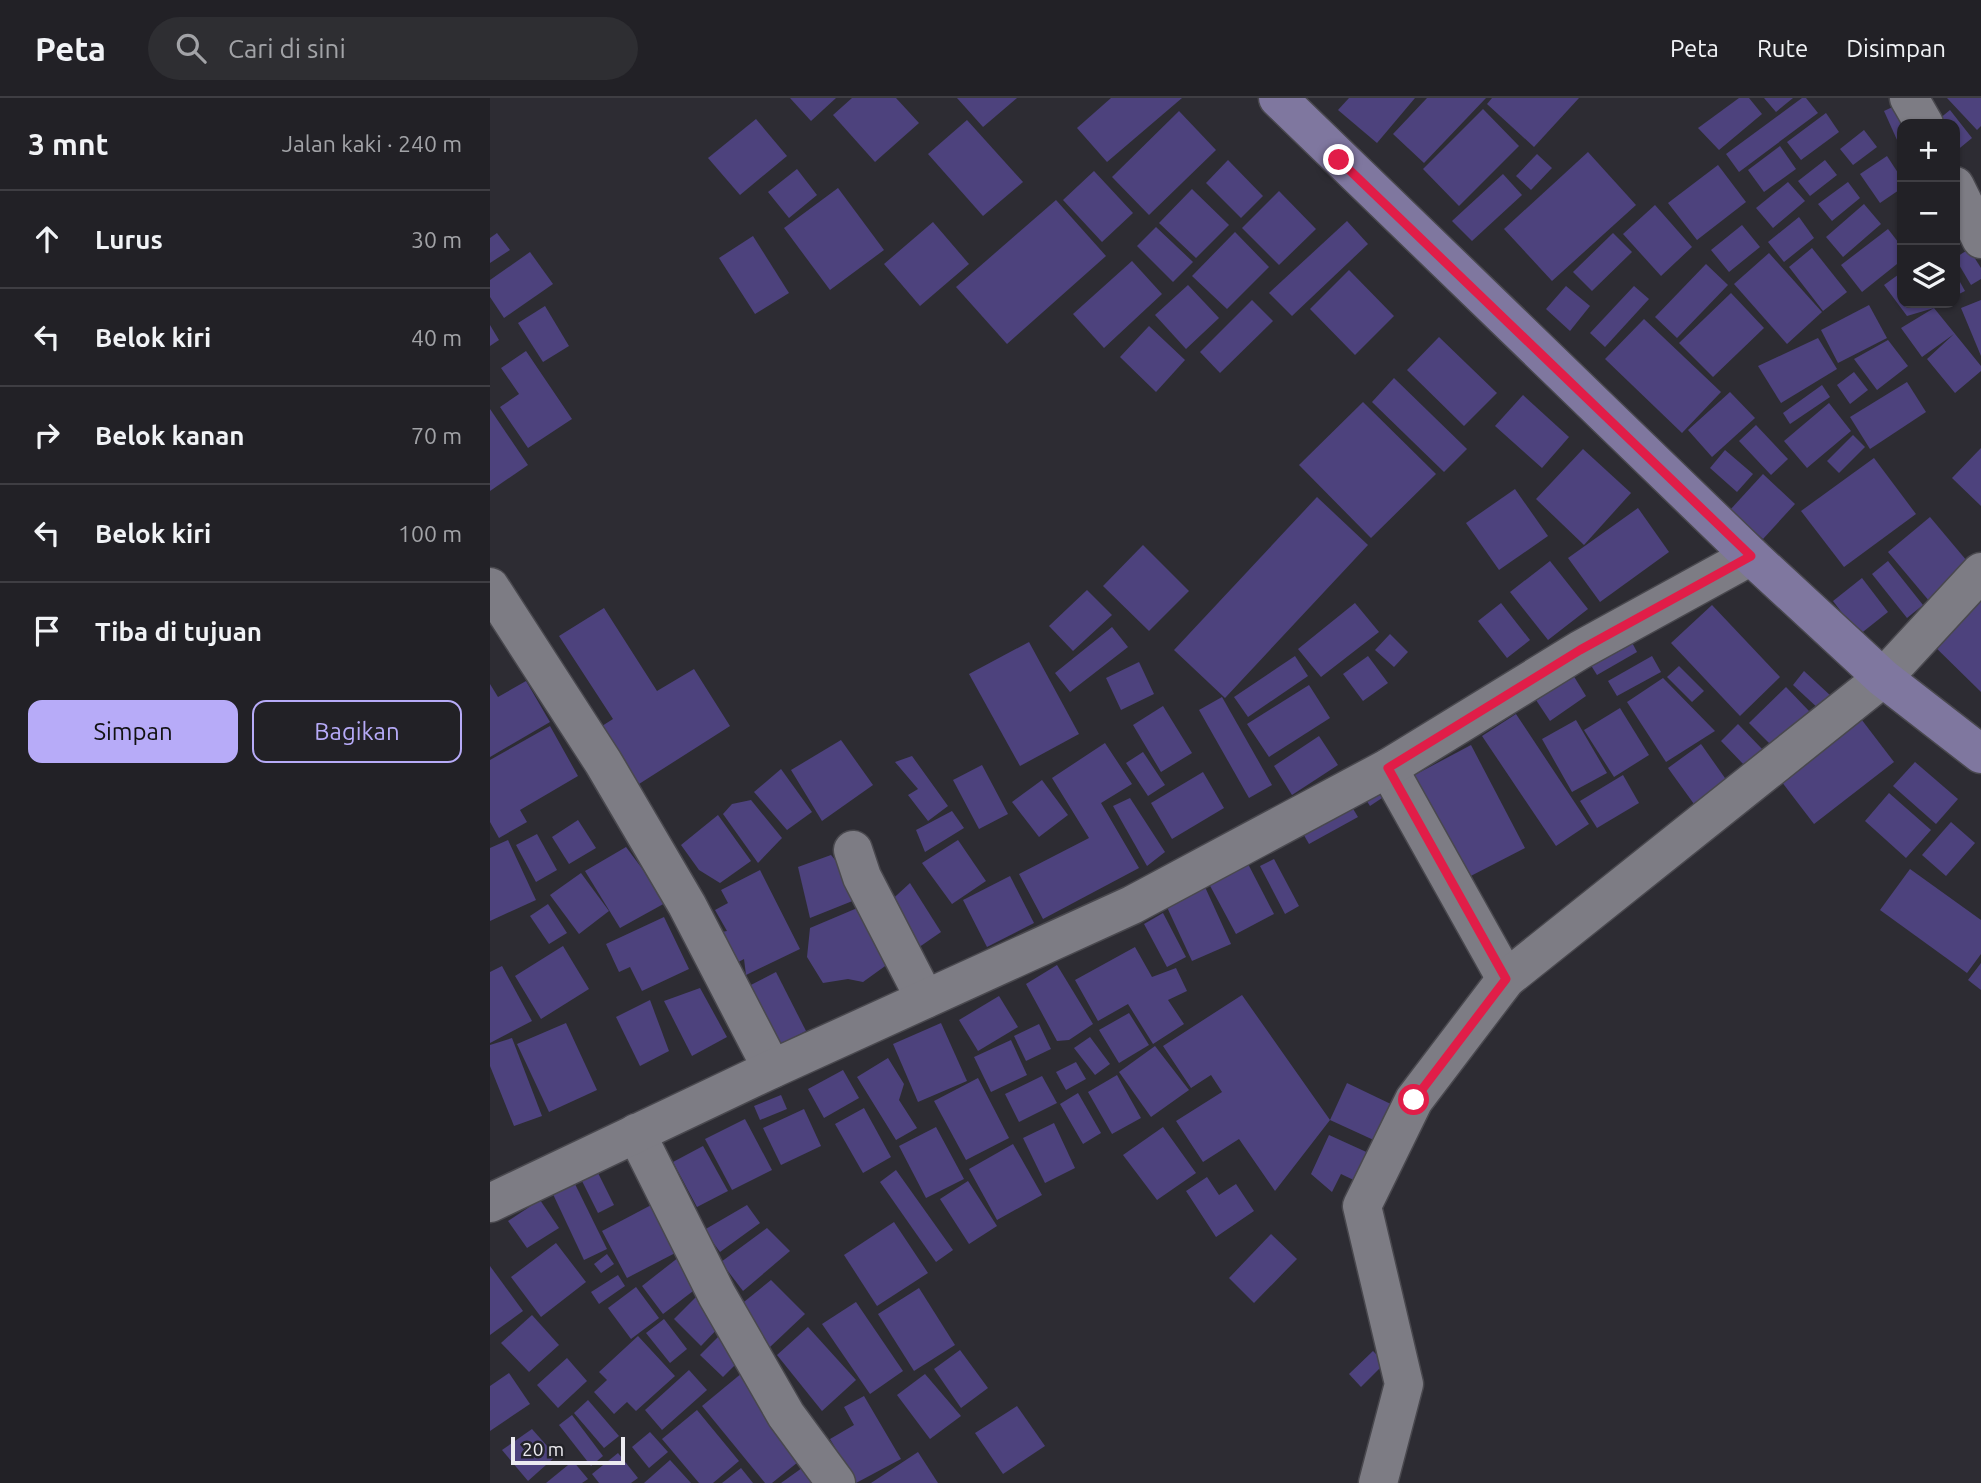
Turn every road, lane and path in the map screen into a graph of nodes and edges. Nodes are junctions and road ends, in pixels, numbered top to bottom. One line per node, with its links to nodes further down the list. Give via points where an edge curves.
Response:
1 (1278, 98): 6 (main road)
2 (1909, 98): 3 (street)
3 (1921, 119)
4 (1960, 196): 5 (street)
5 (1981, 239)
6 (1751, 556): 9 (main road); 11 (street, via 1580,650)
7 (1981, 572): 9 (street)
8 (490, 587): 15 (street, via 610,774 687,905)
9 (1884, 678): 10 (main road); 13 (street)
10 (1981, 754)
11 (1388, 768): 13 (street); 14 (street, via 1132,905)
12 (853, 850): 14 (street, via 862,877)
13 (1506, 979): 19 (street, via 1414,1100 1362,1206 1404,1384)
14 (925, 999): 15 (street)
15 (772, 1069): 16 (street)
16 (636, 1133): 17 (street); 18 (street, via 717,1295 786,1415)
17 (490, 1203)
18 (836, 1483)
19 (1378, 1483)

